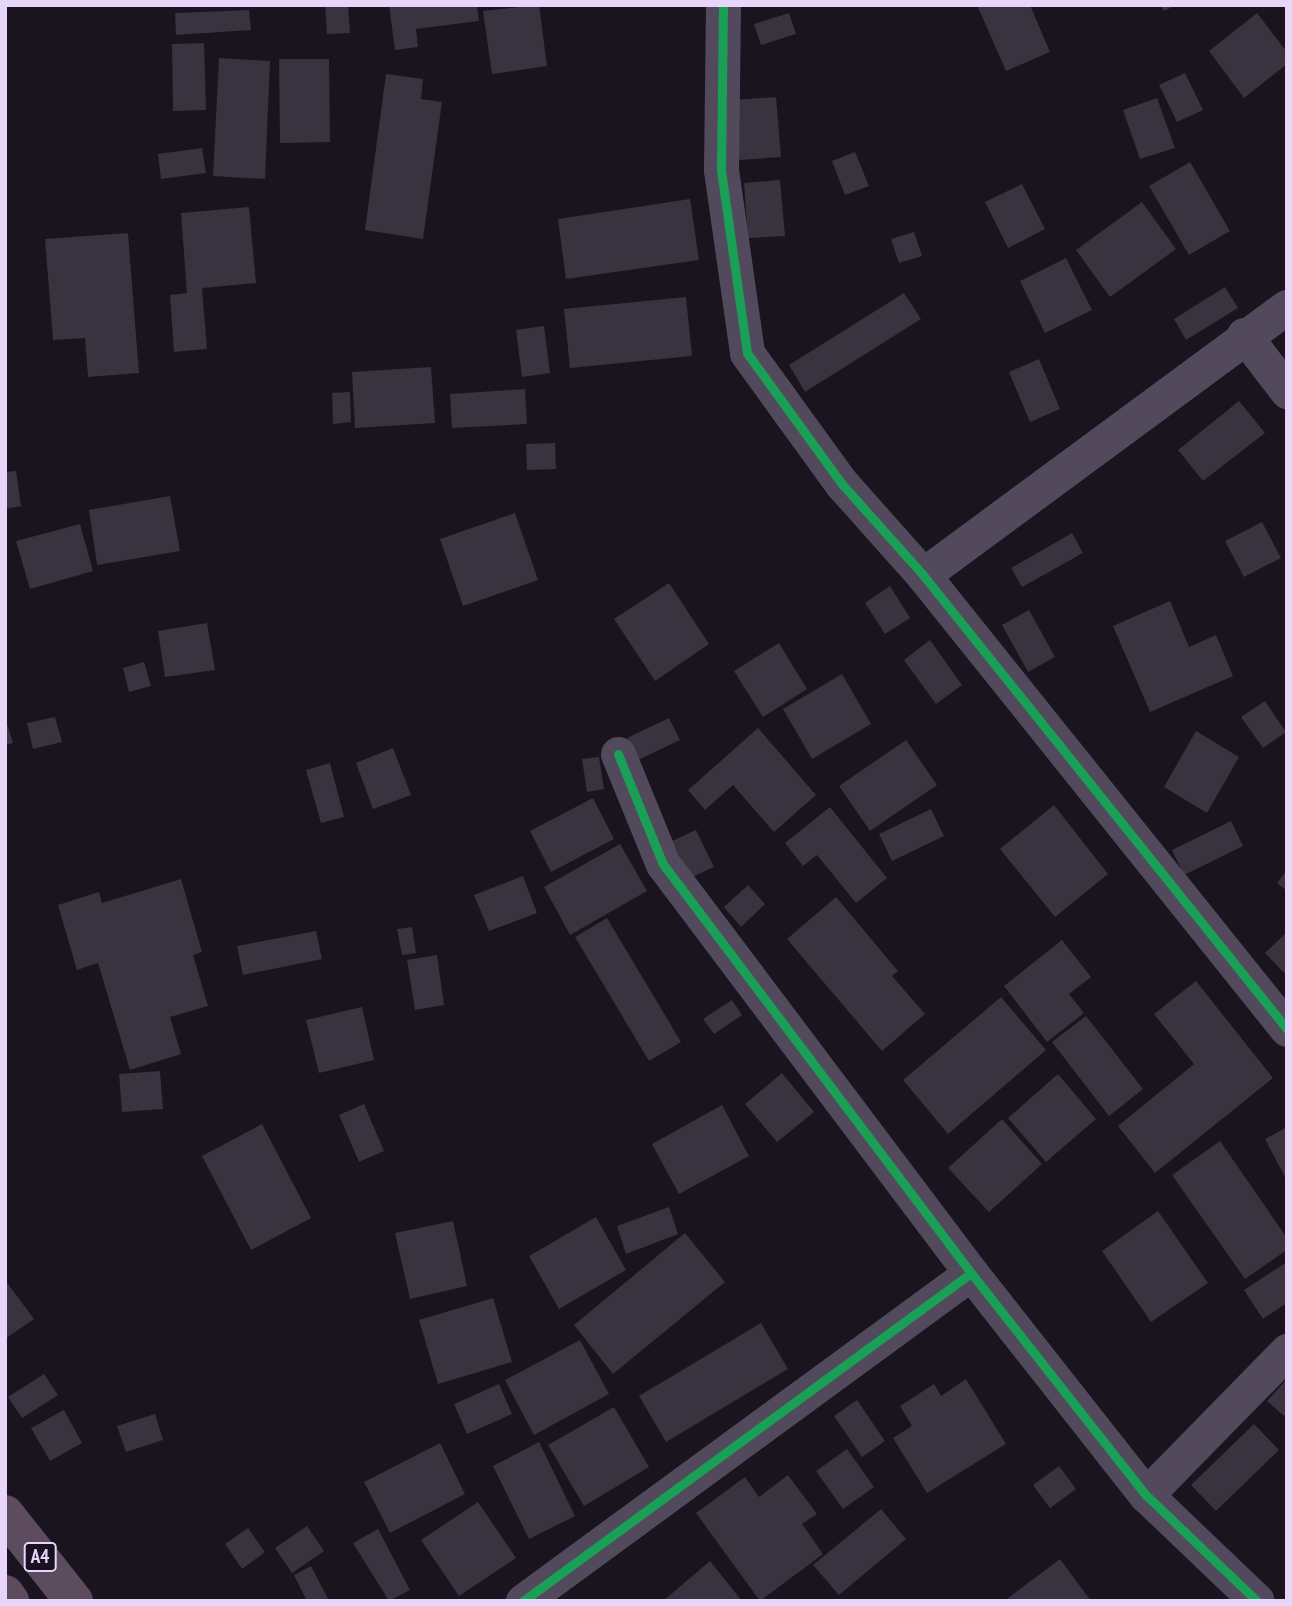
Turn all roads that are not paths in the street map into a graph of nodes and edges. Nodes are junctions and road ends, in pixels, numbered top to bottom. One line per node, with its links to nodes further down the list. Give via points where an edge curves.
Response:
1 (723, 5): 5 (street, via 721,170 747,353 842,484)
2 (1287, 307): 3 (street)
3 (1244, 335): 4 (street); 5 (street)
4 (1287, 391)
5 (923, 575): 7 (street)
6 (618, 754): 8 (street, via 663,864)
7 (1287, 1028)
8 (971, 1273): 10 (street); 15 (street)
9 (1287, 1352): 10 (street)
10 (1146, 1495): 16 (street)
11 (5, 1514): 14 (highway, A4)
12 (5, 1594): 13 (highway, A4)
13 (10, 1601)
14 (74, 1601)
15 (523, 1601)
16 (1257, 1601)

